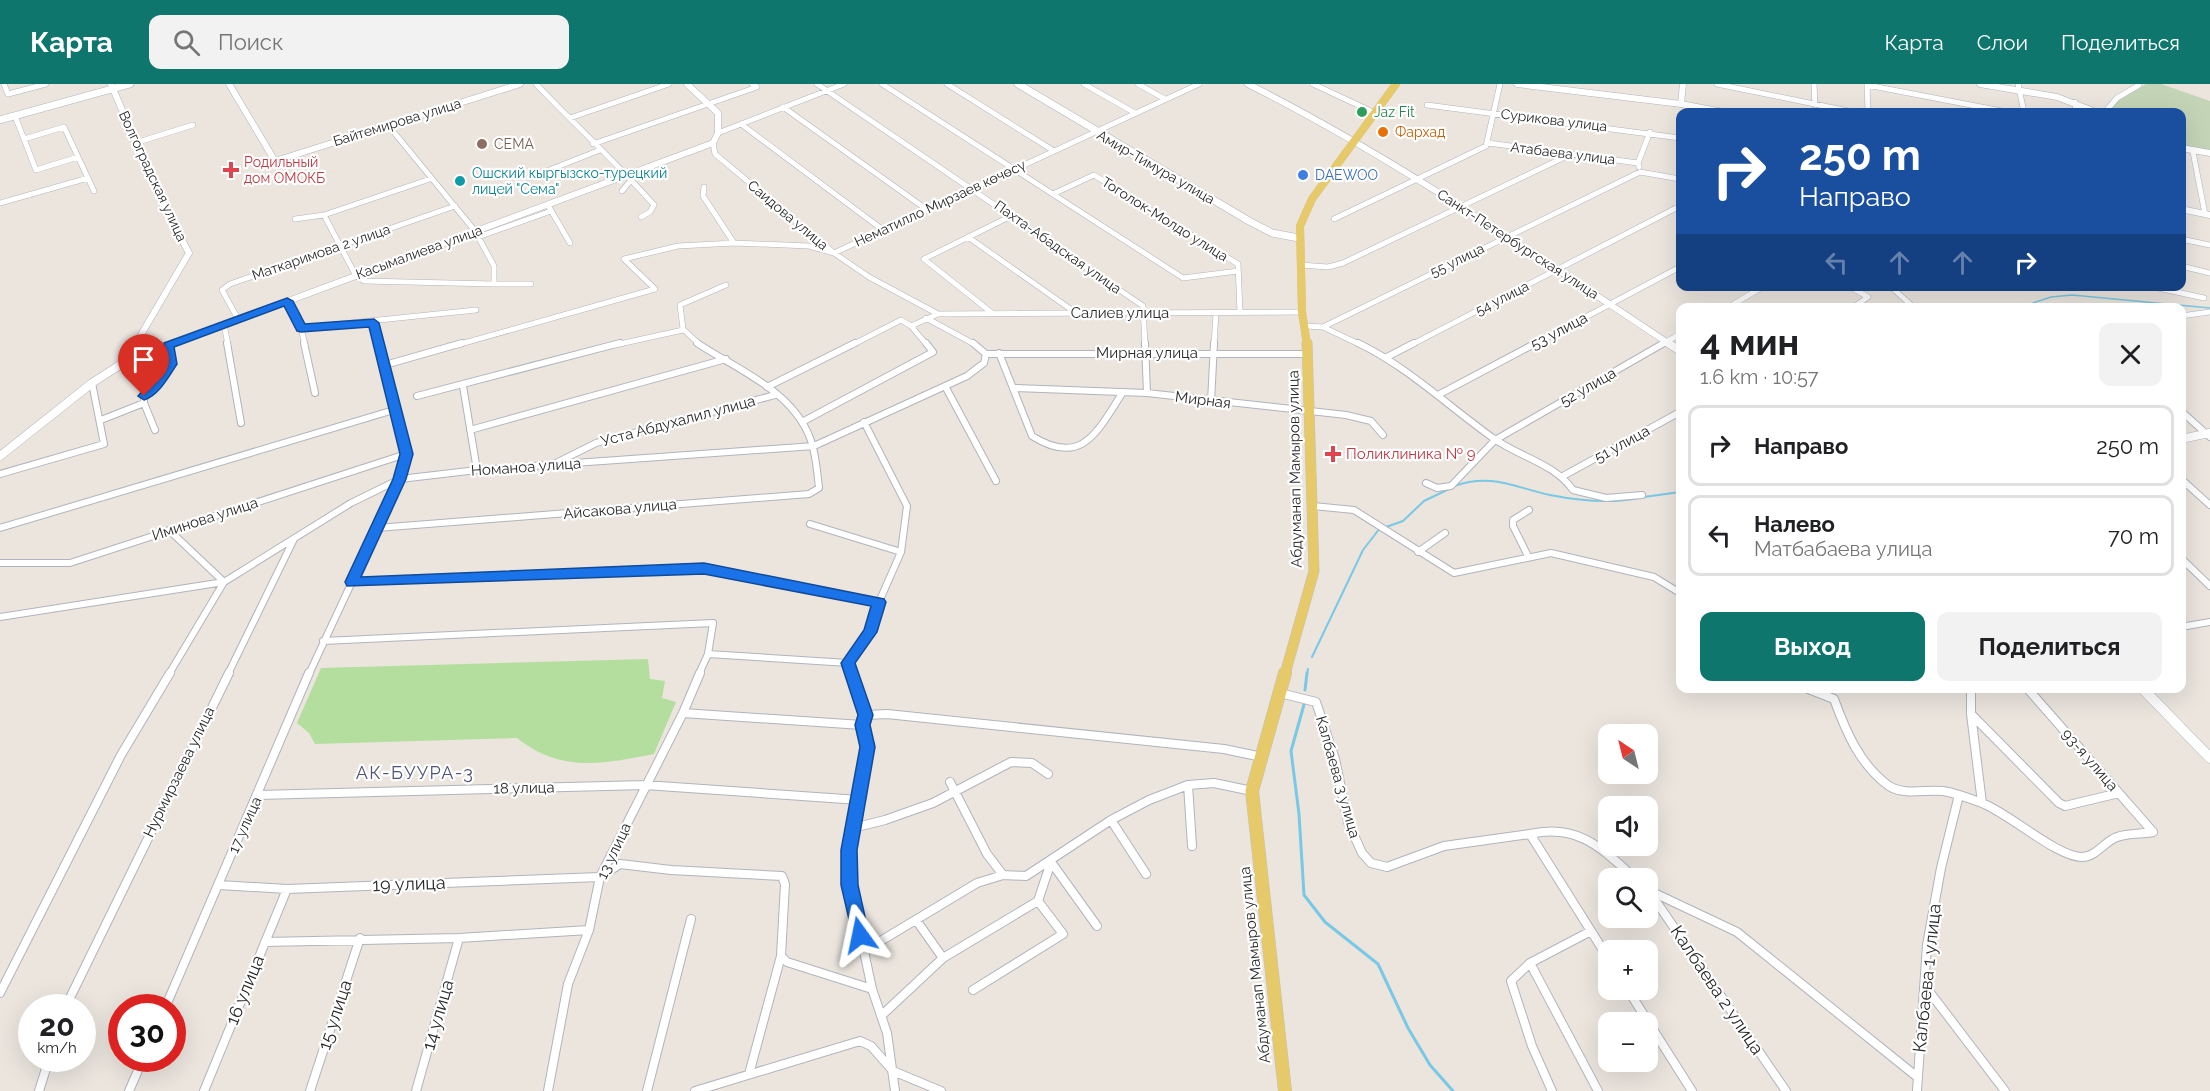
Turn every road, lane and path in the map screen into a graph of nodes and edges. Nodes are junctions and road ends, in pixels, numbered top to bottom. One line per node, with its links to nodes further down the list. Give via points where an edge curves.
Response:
1 (4, 84): 2 (street, via 8,94)
2 (46, 84)
3 (130, 84): 31 (main road)
4 (229, 84): 59 (street, Байтемирова улица, via 275,161)
5 (520, 84): 59 (street, Байтемирова улица)
6 (536, 84): 55 (street)
7 (669, 84): 55 (street)
8 (687, 84): 39 (street)
9 (752, 84): 39 (street, via 757,87)
10 (817, 84): 34 (street, Пахта-Абадская улица)
11 (844, 84): 34 (street)
12 (882, 84): 78 (street, Тоголок-Молдо улица)
13 (947, 84): 72 (street)
14 (1018, 84): 60 (main road, Амир-Тимура улица)
15 (1084, 84): 51 (street)
16 (1138, 84): 36 (street)
17 (1184, 84): 33 (street)
18 (1199, 84): 33 (street, Нематилло Мирзаев көчөсү)
19 (1248, 84): 65 (street, Санкт-Петербургская улица)
20 (1313, 84): 52 (street)
21 (1396, 84): 52 (main road, Абдуманап Мамыров улица)
22 (1500, 84): 53 (street)
23 (1517, 84): 38 (street)
24 (1683, 84): 38 (street)
25 (1717, 84): 32 (street)
26 (1814, 84): 41 (street)
27 (1980, 84): 35 (street)
28 (2018, 84): 35 (street)
29 (1867, 85): 45 (street); 46 (street)
30 (2139, 85): 50 (street)
31 (112, 86): 54 (main road); 66 (street, Волгоградская улица)
32 (1736, 86): 41 (street)
33 (1190, 88): 36 (street, Нематилло Мирзаев көчөсү)
34 (826, 90): 42 (street); 87 (street, Пахта-Абадская улица)
35 (2021, 90): 37 (street); 47 (street)
36 (1165, 99): 51 (street, Нематилло Мирзаев көчөсү)
37 (2075, 102): 48 (street); 49 (street)
38 (1680, 104): 43 (street)
39 (711, 105): 62 (street, via 718,113); 69 (street)
40 (1427, 105): 53 (street, Сурикова улица)
41 (1815, 105): 44 (street)
42 (783, 107): 57 (street); 96 (street)
43 (1700, 108)
44 (1831, 108)
45 (1868, 108)
46 (1986, 108)
47 (2023, 108)
48 (2076, 108)
49 (2088, 108)
50 (2108, 108)
51 (1136, 113): 60 (street, Нематилло Мирзаев көчөсү)
52 (1375, 113): 65 (main road, Абдуманап Мамыров улица)
53 (1494, 113): 61 (street, Сурикова улица); 68 (street)
54 (15, 116): 56 (main road); 64 (street)
55 (570, 118): 69 (street)
56 (0, 120)
57 (741, 124): 62 (street); 104 (street)
58 (193, 125): 66 (street)
59 (388, 125): 84 (street)
60 (1096, 132): 72 (street, Нематилло Мирзаев көчөсү); 108 (main road, Амир-Тимура улица, via 1272,233)
61 (1650, 132): 63 (street, Сурикова улица); 77 (street)
62 (718, 133): 67 (street)
63 (1676, 137)
64 (24, 139): 76 (street, via 64,127); 76 (street, via 36,170)
65 (1353, 141): 85 (street, Санкт-Петербургская улица); 108 (main road, Абдуманап Мамыров улица, via 1306,209)
66 (135, 143): 165 (street, Волгоградская улица, via 189,253)
67 (713, 143): 80 (street, Касымалиева улица); 114 (street, Саидова улица, via 715,154)
68 (1488, 143): 75 (street, Атабаева улица); 85 (street)
69 (593, 144): 70 (street)
70 (600, 150): 80 (street); 82 (street)
71 (2186, 150): 73 (street)
72 (1054, 151): 78 (street, Нематилло Мирзаев көчөсү)
73 (2193, 152): 74 (street); 98 (street)
74 (2210, 153)
75 (1571, 154): 77 (street, Атабаева улица); 93 (street)
76 (78, 157): 81 (street)
77 (1638, 163): 79 (street)
78 (1013, 169): 87 (street, Нематилло Мирзаев көчөсү); 90 (street, Тоголок-Молдо улица)
79 (1640, 172): 83 (street); 106 (street, 55 улица)
80 (630, 177): 88 (street); 94 (street, Касымалиева улица); 101 (street, via 654,205)
81 (88, 178): 89 (street); 91 (street)
82 (529, 178)
83 (1676, 178)
84 (430, 179): 92 (street); 99 (street)
85 (1419, 179): 93 (street, Санкт-Петербургская улица); 103 (street)
86 (704, 187): 111 (street, via 703,196)
87 (970, 188): 96 (street, Нематилло Мирзаев көчөсү); 100 (street, Пахта-Абадская улица)
88 (622, 191)
89 (94, 192)
90 (1053, 194): 119 (street, Тоголок-Молдо улица, via 1183,278); 119 (street, Тоголок-Молдо улица, via 1094,175 1238,264)
91 (0, 203)
92 (455, 206): 105 (street); 113 (street, Маткаримова 2 улица)
93 (1461, 207): 106 (street, Санкт-Петербургская улица); 115 (street, via 1343,263 1328,267)
94 (549, 208): 105 (street, Касымалиева улица); 110 (street)
95 (1676, 208): 118 (street, 54 улица)
96 (926, 209): 104 (street, Нематилло Мирзаев көчөсү)
97 (2186, 210): 98 (street)
98 (2207, 214)
99 (324, 215): 102 (street); 113 (street)
100 (1013, 215): 107 (street); 141 (street, Пахта-Абадская улица, via 1143,306)
101 (641, 217)
102 (294, 219)
103 (1334, 219)
104 (883, 230): 114 (street, Нематилло Мирзаев көчөсү)
105 (477, 234): 121 (street, Касымалиева улица); 122 (street, via 494,266)
106 (1505, 236): 118 (street, Санкт-Петербургская улица); 151 (street, 55 улица)
107 (968, 237): 139 (street, via 924,259); 140 (street)
108 (1299, 238): 115 (main road, Абдуманап Мамыров улица)
109 (2186, 240): 112 (street)
110 (570, 243)
111 (734, 243): 114 (street, via 804,243); 166 (street, via 704,242 624,259 655,289)
112 (2210, 245)
113 (339, 246): 121 (street); 146 (street, Маткаримова 2 улица, via 224,287 222,290)
114 (834, 253): 143 (street, Саидова улица, via 869,278)
115 (1300, 265): 137 (main road, Абдуманап Мамыров улица)
116 (2186, 267): 120 (street)
117 (1676, 269): 134 (street, 53 улица)
118 (1557, 270): 134 (street, Санкт-Петербургская улица); 163 (street, 54 улица)
119 (1238, 271): 136 (street, Тоголок-Молдо улица)
120 (2210, 273)
121 (356, 276): 122 (street, via 364,281); 130 (street, Касымалиева улица)
122 (494, 284): 123 (street)
123 (531, 284)
124 (726, 285): 153 (street, via 680,305)
125 (1756, 291): 131 (street)
126 (1858, 291): 132 (street, via 1868,297)
127 (1896, 291): 133 (street)
128 (2172, 291): 129 (street)
129 (2204, 298)
130 (287, 301): 146 (street, Касымалиева улица); 152 (street)
131 (1735, 303)
132 (1859, 303)
133 (1909, 303)
134 (1610, 305): 155 (street, Санкт-Петербургская улица); 176 (street, 53 улица)
135 (476, 310): 147 (street)
136 (1240, 312): 137 (street, Салиев улица); 142 (street, Салиев улица)
137 (1302, 312): 150 (main road, Абдуманап Мамыров улица)
138 (2210, 312): 144 (street)
139 (992, 313): 140 (street, Салиев улица); 143 (street, Салиев улица)
140 (1076, 313): 141 (street, Салиев улица)
141 (1142, 313): 142 (street, Салиев улица); 161 (street)
142 (1216, 313): 159 (street)
143 (938, 314): 145 (street, Уста Абдухалил улица)
144 (2186, 315)
145 (926, 318): 149 (street, Уста Абдухалил улица); 160 (street)
146 (238, 319): 148 (street, Касымалиева улица)
147 (374, 323): 152 (street); 166 (street)
148 (225, 324): 156 (street, Касымалиева улица); 187 (street)
149 (911, 326): 170 (street, Уста Абдухалил улица, via 901,320); 185 (street, via 933,352)
150 (1306, 326): 151 (street, 55 улица); 162 (main road, Абдуманап Мамыров улица)
151 (1323, 327): 163 (street)
152 (301, 328): 173 (street)
153 (683, 330): 164 (street, via 698,346); 168 (street)
154 (1676, 336): 155 (street, 52 улица)
155 (1666, 342): 157 (street, Санкт-Петербургская улица); 193 (street, 52 улица)
156 (168, 345): 165 (street, Касымалиева улица); 179 (street, via 172,364 144,396)
157 (1676, 348)
158 (999, 353): 160 (street, Мирная улица); 161 (street, Мирная улица); 171 (street)
159 (1215, 353): 161 (street, Мирная улица); 162 (street, Мирная улица); 178 (street)
160 (986, 354): 169 (street, Номаноа улица, via 984,363)
161 (1146, 354): 174 (street)
162 (1308, 354): 181 (main road, Абдуманап Мамыров улица)
163 (1387, 357): 176 (street)
164 (726, 359): 170 (street); 189 (street)
165 (126, 361): 167 (street)
166 (385, 365): 180 (street)
167 (92, 383): 184 (street); 196 (street)
168 (463, 386): 177 (street); 189 (street)
169 (945, 386): 186 (street, Номаноа улица); 202 (street)
170 (767, 387): 175 (street)
171 (1015, 388): 172 (street, Мирная); 172 (street, via 1032,436 1042,443 1070,448 1085,444)
172 (1123, 392): 174 (street, Мирная)
173 (315, 393)
174 (1147, 393): 178 (street, Мирная)
175 (774, 395): 185 (street); 197 (street, Уста Абдухалил улица, via 596,443)
176 (1438, 395): 193 (street)
177 (417, 396)
178 (1211, 402): 181 (street, Мирная)
179 (144, 403): 184 (street); 188 (street)
180 (397, 409): 195 (street); 210 (street)
181 (1310, 412): 190 (street, Мирная, via 1371,421); 207 (main road, Абдуманап Мамыров улица)
182 (1676, 414): 200 (street, 51 улица)
183 (2186, 415): 191 (street)
184 (101, 420): 199 (street, via 104,444)
185 (802, 422): 194 (street)
186 (864, 422): 194 (street, Номаноа улица); 215 (street, via 907,506)
187 (241, 423)
188 (155, 430)
189 (470, 430): 198 (street)
190 (1383, 435)
191 (2209, 435): 192 (street)
192 (2186, 438)
193 (1495, 440): 200 (street); 203 (street, 52 улица, via 1451,486 1437,488)
194 (814, 446): 197 (street, Номаноа улица); 211 (street, Айсакова улица, via 819,488 809,494)
195 (406, 454): 201 (street, 17 улица); 212 (street, Иминова улица)
196 (0, 456)
197 (551, 466): 198 (street, Номаноа улица)
198 (477, 470): 201 (street, Номаноа улица)
199 (0, 474)
200 (1563, 476): 205 (street, via 1573,490 1583,494 1606,498)
201 (400, 479): 211 (street, 17 улица); 214 (street, Номаноа улица)
202 (996, 482)
203 (1426, 483)
204 (2186, 483): 206 (street)
205 (1642, 495)
206 (2210, 505)
207 (1313, 506): 216 (street, via 1354,510); 231 (main road, Абдуманап Мамыров улица, via 1314,571)
208 (1529, 510): 217 (street, via 1513,520)
209 (810, 524): 215 (street)
210 (0, 528)
211 (377, 528): 221 (street, 17 улица)
212 (169, 530): 218 (street, Иминова улица, via 70,562); 220 (street)
213 (1444, 533): 216 (street)
214 (294, 537): 220 (street, Номаноа улица); 284 (street, Нурмирзаева улица)
215 (901, 552): 224 (street)
216 (1418, 552): 217 (street, via 1454,573)
217 (1528, 556): 223 (street, via 1551,553 1580,557 1654,577)
218 (0, 562)
219 (2186, 563): 222 (street)
220 (224, 582): 225 (street, Номаноа улица); 283 (street, via 121,755)
221 (352, 582): 224 (street, via 704,568); 228 (street, 17 улица)
222 (2210, 586)
223 (1676, 591)
224 (879, 602): 230 (street, via 870,632)
225 (0, 616)
226 (2210, 621): 227 (street)
227 (2186, 626)
228 (323, 641): 229 (street, 13 улица, via 713,622); 249 (street, 17 улица)
229 (708, 654): 230 (street); 236 (street, 13 улица)
230 (848, 663): 238 (street)
231 (1280, 693): 240 (main road, Абдуманап Мамыров улица); 255 (street, Калбаева 3 улица, via 1316,702 1357,847 1374,864 1389,867 1430,849 1464,841)
232 (1824, 693): 250 (street, via 1834,699 1846,732 1867,766 1891,787)
233 (1971, 693): 237 (street)
234 (2031, 693): 248 (street, 93-я улица)
235 (2147, 693): 241 (street)
236 (683, 713): 239 (street); 244 (street, 13 улица)
237 (1971, 714): 248 (street, via 2059,803 2065,806); 252 (street)
238 (866, 715): 239 (street); 240 (street, via 911,716)
239 (862, 725): 251 (street, via 867,747)
240 (1262, 756): 246 (main road, Абдуманап Мамыров улица)
241 (2210, 758)
242 (1048, 774): 247 (street, via 1034,762 1012,762)
243 (950, 782): 247 (street)
244 (645, 785): 249 (street, 18 улица); 251 (street, 18 улица); 261 (street, 13 улица)
245 (1188, 785): 246 (street, via 1214,783); 253 (street); 256 (street)
246 (1252, 791): 303 (main road, Абдуманап Мамыров улица)
247 (952, 792): 254 (street, via 884,821); 260 (street)
248 (2118, 793): 252 (street, 93-я улица, via 2153,832 2116,837 2100,850 2082,857 2058,849)
249 (258, 795): 262 (street, 17 улица)
250 (1959, 795): 252 (street); 280 (street, Калбаева 1 улица, via 1933,908)
251 (859, 800): 254 (street)
252 (1983, 802)
253 (1111, 820): 257 (street); 259 (street)
254 (853, 828): 276 (street, via 849,885)
255 (1530, 834): 258 (street, via 1555,829 1575,831); 271 (street)
256 (1192, 846)
257 (1051, 862): 260 (street, via 1026,876); 265 (street); 269 (street)
258 (1622, 868)
259 (1146, 874)
260 (1003, 875): 268 (street, via 977,883)
261 (600, 877): 263 (street, 19 улица); 270 (street, 13 улица); 277 (street, via 620,864 782,876 785,884)
262 (219, 885): 263 (street, 19 улица); 285 (street, 17 улица)
263 (287, 889): 274 (street, 16 улица)
264 (1658, 895): 292 (street, via 1737,932)
265 (1038, 901): 278 (street); 282 (street, via 1063,934)
266 (1658, 906): 307 (street, Калбаева 2 улица)
267 (691, 919): 299 (street)
268 (916, 920): 276 (street); 278 (street)
269 (1097, 926)
270 (589, 930): 273 (street); 298 (street, 13 улица, via 568,984)
271 (1591, 931): 275 (street); 279 (street)
272 (360, 938): 273 (street); 274 (street); 296 (street, 15 улица)
273 (459, 939): 297 (street, 14 улица)
274 (265, 942): 295 (street, 16 улица)
275 (1598, 942)
276 (864, 951): 281 (street)
277 (781, 956): 281 (street, via 787,962); 291 (street)
278 (943, 958): 287 (street)
279 (1530, 963): 304 (street, via 1511,981 1532,1046); 305 (street)
280 (1925, 986): 292 (street, Калбаева 1 улица); 309 (street)
281 (872, 989): 287 (street)
282 (974, 990)
283 (0, 993)
284 (71, 994)
285 (171, 994)
286 (1634, 1000): 306 (street)
287 (882, 1016): 288 (street)
288 (893, 1071): 291 (street, via 871,1046 861,1041); 301 (street); 302 (street)
289 (45, 1072): 293 (street)
290 (137, 1072): 294 (street)
291 (749, 1074): 300 (street)
292 (1916, 1076): 308 (street, Калбаева 1 улица)
293 (39, 1091)
294 (129, 1091)
295 (204, 1091)
296 (310, 1091)
297 (416, 1091)
298 (548, 1091)
299 (647, 1091)
300 (695, 1091)
301 (895, 1091)
302 (941, 1091)
303 (1284, 1091)
304 (1552, 1091)
305 (1598, 1091)
306 (1692, 1091)
307 (1786, 1091)
308 (1917, 1091)
309 (2006, 1091)

